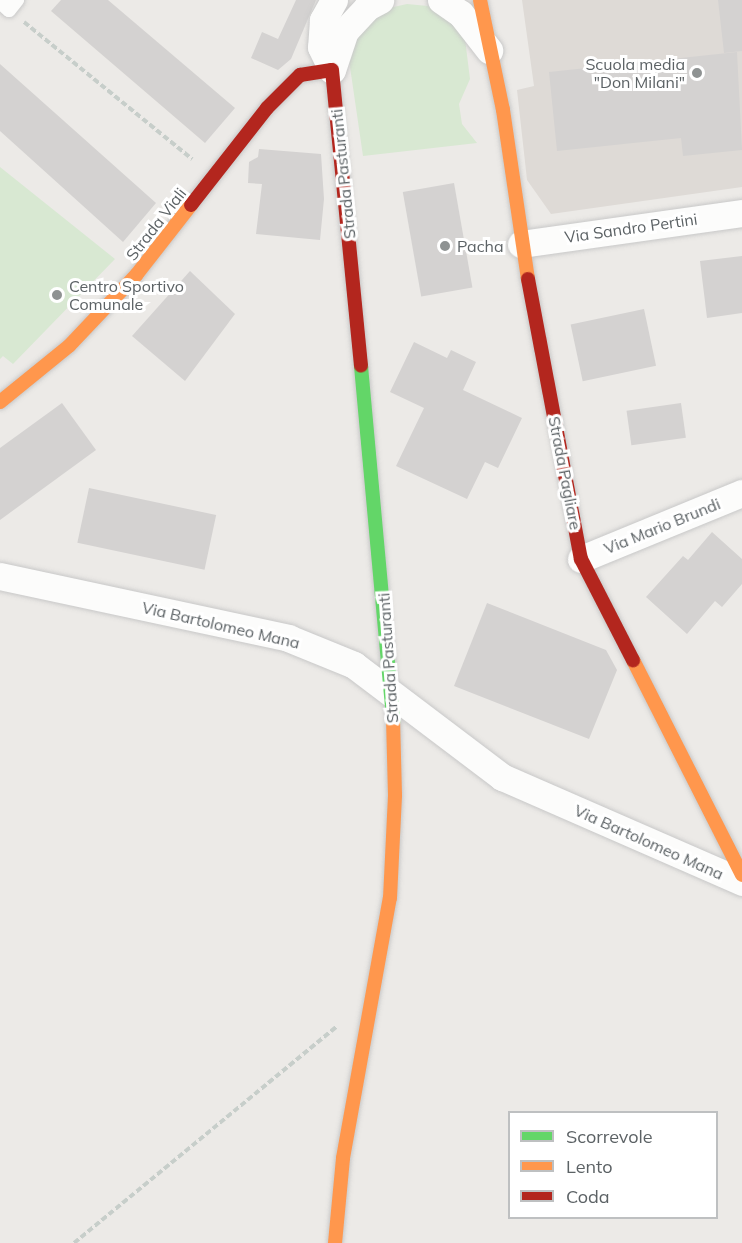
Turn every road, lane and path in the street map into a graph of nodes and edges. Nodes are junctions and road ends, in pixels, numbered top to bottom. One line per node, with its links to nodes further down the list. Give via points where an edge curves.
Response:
1 (334, 0): 7 (street, Strada Pasturanti, via 323,20 321,47)
2 (380, 0): 7 (street, Strada Pasturanti, via 367,7 345,31)
3 (441, 0): 6 (street, Strada Pagliare, via 461,14)
4 (480, 0): 6 (street, Strada Pagliare)
5 (9, 4): 8 (path)
6 (493, 58): 10 (street, Strada Pagliare)
7 (332, 70): 8 (street, Strada Viali, via 300,75 267,108); 15 (street, Strada Pasturanti)
8 (214, 177): 11 (street, Strada Viali, via 137,274 69,346)
9 (742, 213): 10 (street, Via Sandro Pertini)
10 (521, 244): 13 (street, Strada Pagliare)
11 (0, 402)
12 (742, 493): 13 (street, Via Mario Brundi)
13 (581, 559): 16 (street, Strada Pagliare)
14 (0, 576): 15 (street, Via Bartolomeo Mana, via 288,638 354,665)
15 (392, 690): 17 (street, Via Bartolomeo Mana, via 502,777); 18 (street, Strada Pasturanti, via 395,795 390,898)
16 (742, 875)
17 (742, 882)
18 (374, 996): 19 (path); 20 (street, Strada Pasturanti, via 343,1158)
19 (74, 1243)
20 (335, 1243)

